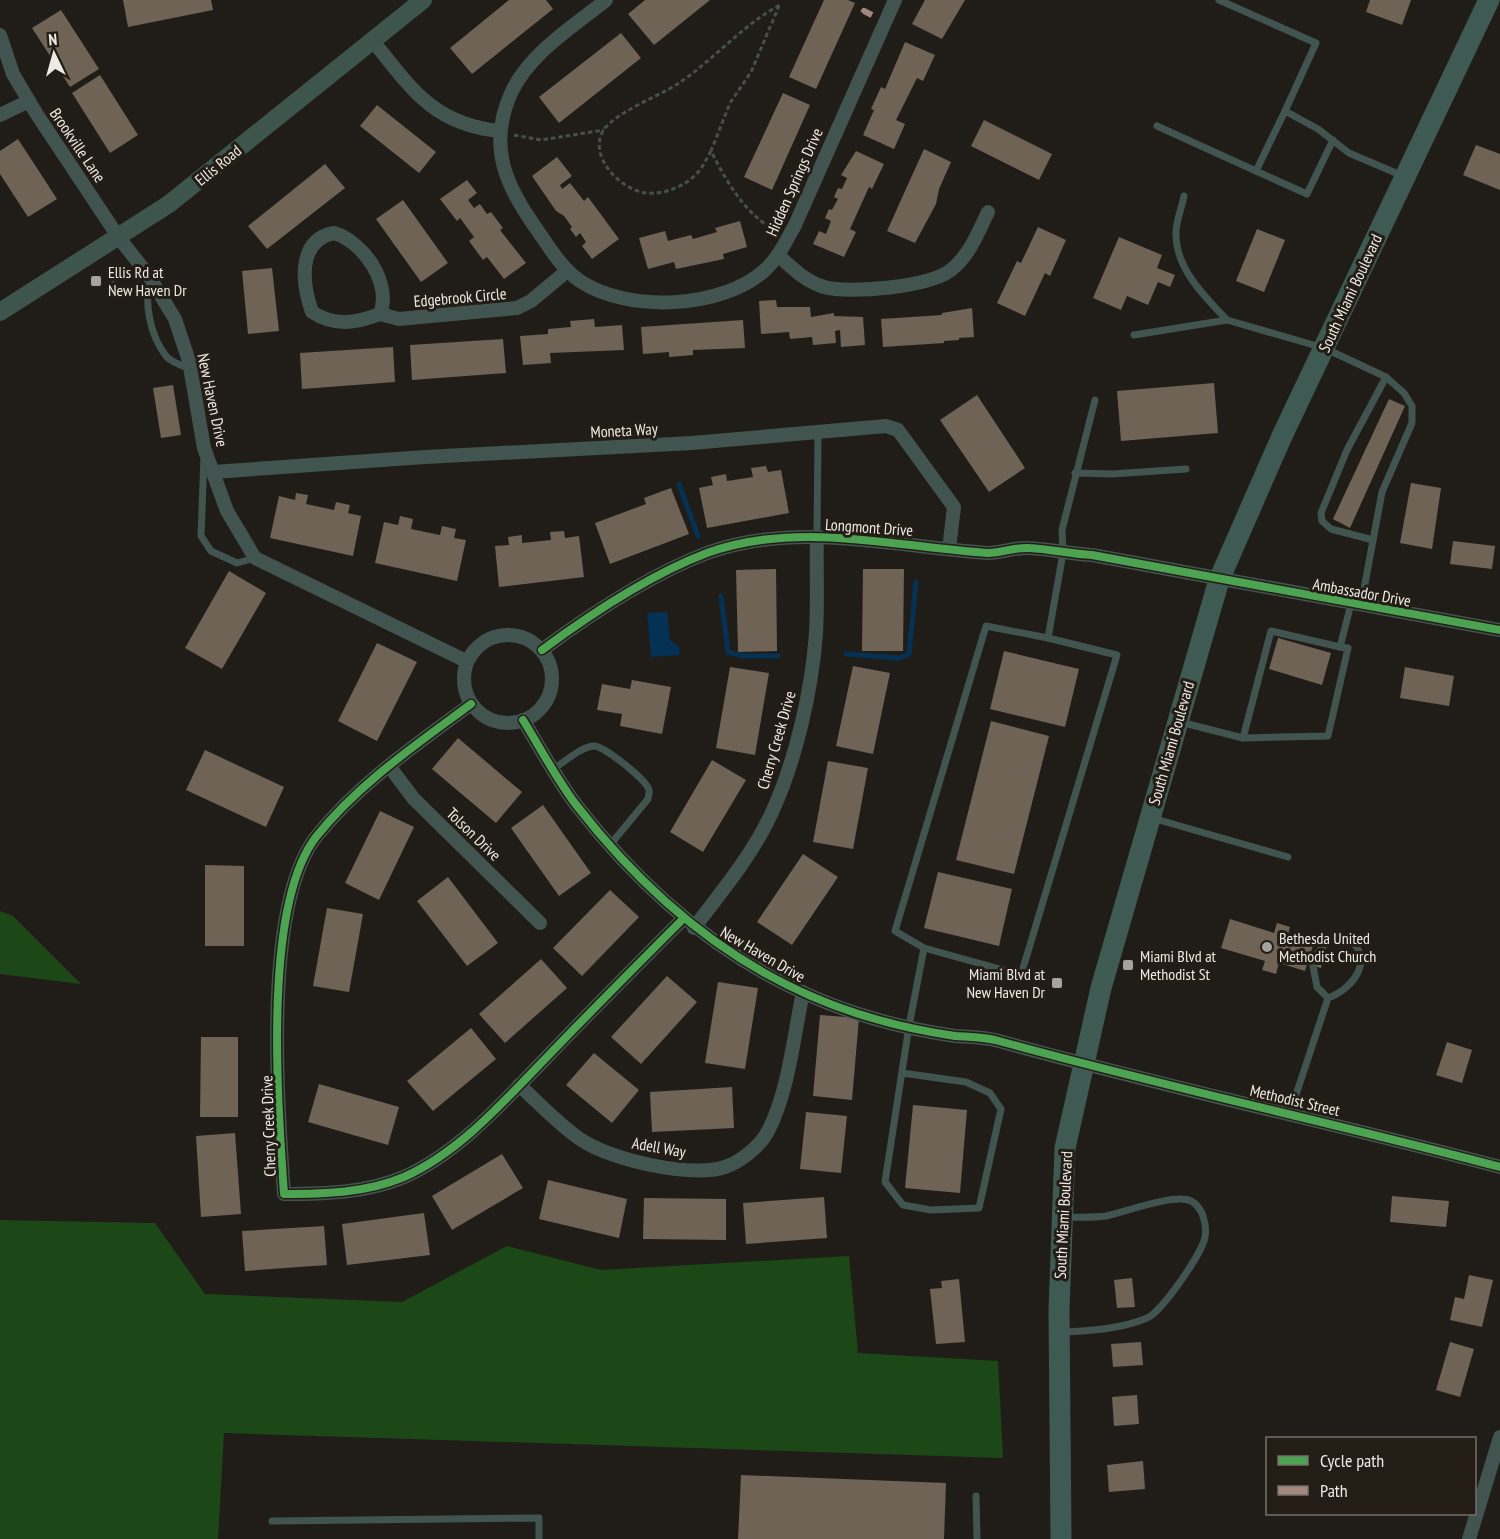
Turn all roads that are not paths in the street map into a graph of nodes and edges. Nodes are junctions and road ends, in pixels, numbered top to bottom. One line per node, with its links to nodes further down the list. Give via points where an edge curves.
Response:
1 (423, 0): 7 (main road, Ellis Road)
2 (606, 0): 12 (street, Hidden Springs Drive, via 522,75 504,110)
3 (895, 0): 19 (street, Hidden Springs Drive)
4 (1219, 0): 9 (lane, via 1316,43)
5 (1489, 0): 15 (main road, South Miami Boulevard)
6 (0, 35): 8 (street, Brookville Lane, via 13,74)
7 (373, 42): 12 (street, via 428,105 450,120); 18 (main road, Ellis Road, via 169,204)
8 (29, 101): 10 (street); 18 (street, Brookville Lane)
9 (1285, 111): 13 (lane); 14 (lane)
10 (0, 115)
11 (1157, 126): 14 (lane)
12 (504, 133): 20 (street, Hidden Springs Drive, via 503,168 517,202)
13 (1333, 140): 14 (lane, via 1307,194); 15 (lane, via 1349,153)
14 (1256, 171)
15 (1405, 177): 26 (main road, South Miami Boulevard)
16 (1184, 196): 24 (lane, via 1176,233 1179,251 1199,290)
17 (988, 212): 19 (street, via 961,260 944,274 922,283 848,289 823,286 801,276)
18 (119, 238): 21 (street, New Haven Drive); 22 (main road, Ellis Road)
19 (778, 255): 20 (street, Hidden Springs Drive, via 740,288 702,298 662,302 619,299)
20 (567, 271): 23 (street, Edgebrook Circle, via 517,308 399,319)
21 (149, 276): 27 (street, New Haven Drive, via 175,319); 27 (lane, via 146,298 153,331 166,358)
22 (0, 312)
23 (380, 314): 23 (street, Edgebrook Circle, via 339,323 312,312 305,270 313,242 334,233 355,244 379,280 383,293)
24 (1227, 320): 25 (lane); 26 (lane)
25 (1134, 335)
26 (1324, 348): 28 (lane); 40 (main road, South Miami Boulevard)
27 (191, 369): 31 (street, New Haven Drive)
28 (1386, 377): 36 (lane, via 1412,406 1412,423 1382,492); 36 (lane, via 1347,450 1321,513 1322,522 1331,529)
29 (1095, 400): 34 (lane)
30 (819, 433): 33 (street, Moneta Way); 35 (lane); 37 (street, Moneta Way, via 886,426 898,430 954,507)
31 (204, 448): 33 (street, New Haven Drive); 39 (lane, via 201,536 211,551 237,563)
32 (1186, 469): 34 (lane)
33 (213, 472): 39 (street, New Haven Drive, via 227,511)
34 (1075, 473): 38 (lane, via 1062,530)
35 (817, 537): 37 (street, Longmont Drive, via 898,541); 45 (street, Longmont Drive, via 777,539 709,553 638,588); 58 (street, Cherry Creek Drive, via 813,668 784,782 755,843)
36 (1373, 540): 41 (lane)
37 (950, 549): 38 (street, Longmont Drive, via 991,553 1027,548)
38 (1063, 553): 40 (street, Longmont Drive); 43 (lane)
39 (255, 558): 46 (street)
40 (1219, 580): 41 (street, Ambassador Drive); 49 (main road, South Miami Boulevard)
41 (1356, 605): 42 (street, Ambassador Drive); 44 (lane)
42 (1500, 630)
43 (1048, 638): 59 (lane, via 986,626 895,930); 59 (lane, via 1117,655 1021,975)
44 (1340, 647): 50 (lane, via 1271,631); 50 (lane, via 1348,648 1328,736)
45 (542, 650): 46 (street, via 523,638 501,635 487,639); 48 (street, via 549,662 551,690 536,713)
46 (466, 661): 47 (street, via 463,676)
47 (471, 704): 48 (street, via 494,721); 51 (street, Cherry Creek Drive)
48 (523, 720): 52 (street, New Haven Drive)
49 (1178, 722): 50 (lane); 53 (main road, South Miami Boulevard)
50 (1243, 738)
51 (389, 766): 57 (street, Tolson Drive, via 414,799); 67 (street, Cherry Creek Drive, via 316,838 295,874 279,984 279,1119 284,1194 369,1188 403,1177 440,1158)
52 (553, 769): 54 (street, New Haven Drive); 54 (lane, via 585,748 596,746 644,782 649,790 648,799)
53 (1150, 817): 55 (lane); 65 (main road, South Miami Boulevard)
54 (610, 845): 56 (street, New Haven Drive)
55 (1288, 857)
56 (683, 919): 58 (street, New Haven Drive); 67 (street, Cherry Creek Drive)
57 (540, 923)
58 (694, 928): 62 (street, New Haven Drive, via 759,970)
59 (924, 948): 64 (lane)
60 (1317, 954): 63 (lane, via 1323,943 1336,936 1352,941 1359,949 1361,959 1353,981)
61 (1313, 966): 63 (lane, via 1317,987)
62 (803, 992): 64 (street, New Haven Drive, via 873,1018); 67 (street, Adell Way, via 782,1094 767,1134 750,1153 725,1167 683,1170 622,1158 581,1140)
63 (1328, 998): 68 (lane)
64 (909, 1026): 65 (street, New Haven Drive, via 994,1040); 66 (lane)
65 (1082, 1064): 68 (street, Methodist Street); 70 (main road, South Miami Boulevard, via 1065,1148)
66 (902, 1073): 66 (lane, via 885,1182 903,1205 931,1210 979,1208 1000,1109 990,1092 966,1082)
67 (519, 1085)
68 (1290, 1113): 69 (street, Methodist Street)
69 (1500, 1167)
70 (1061, 1217): 71 (main road, South Miami Boulevard); 71 (lane, via 1104,1216 1172,1200 1190,1200 1202,1214 1206,1238 1179,1286 1150,1318 1091,1331)
71 (1059, 1332): 77 (main road, South Miami Boulevard)
72 (1500, 1437): 78 (street)
73 (976, 1496): 76 (lane)
74 (272, 1521): 75 (lane, via 539,1518)
75 (539, 1539)
76 (977, 1539)
77 (1061, 1539)
78 (1469, 1539)

